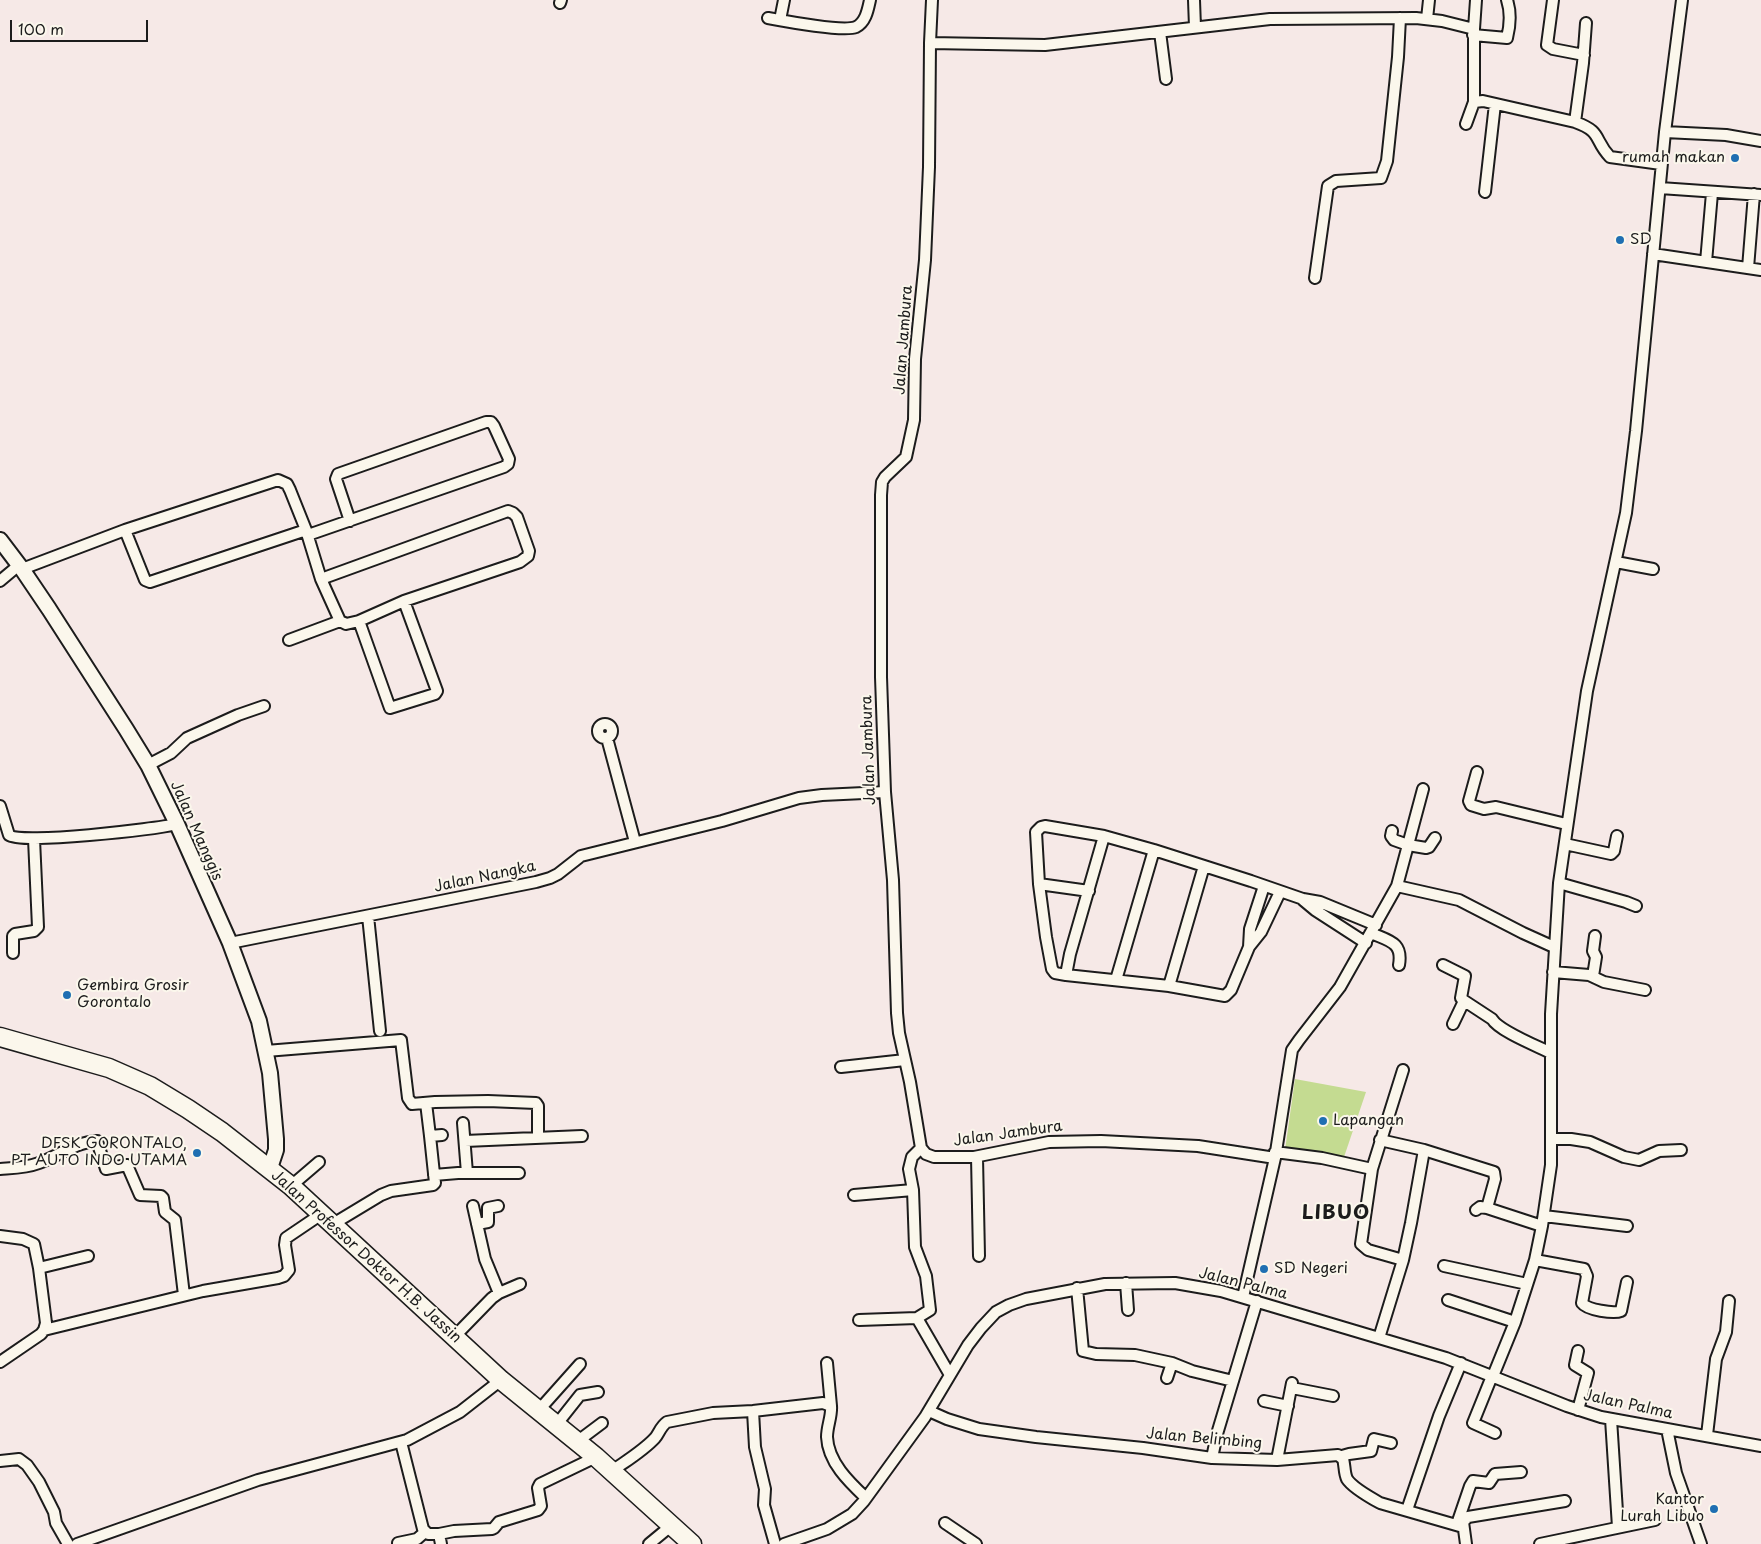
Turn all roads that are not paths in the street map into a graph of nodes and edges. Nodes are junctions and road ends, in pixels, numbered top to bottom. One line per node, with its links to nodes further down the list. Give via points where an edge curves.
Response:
1 (784, 0): 13 (street)
2 (870, 0): 13 (street, via 866,17 856,27)
3 (932, 0): 18 (street, Jalan Jambura)
4 (1194, 0): 15 (street)
5 (1429, 0): 12 (street)
6 (1476, 0): 17 (street)
7 (1507, 0): 17 (street, via 1508,38)
8 (1553, 0): 19 (street, via 1547,45)
9 (1682, 0): 25 (street)
10 (768, 18): 13 (street)
11 (1400, 18): 12 (street); 15 (street, via 1270,19); 36 (street, via 1387,161 1381,178 1336,181 1328,186)
12 (1428, 19): 17 (street)
13 (780, 20)
14 (1586, 23): 19 (street)
15 (1194, 28): 16 (street)
16 (1160, 32): 18 (street, via 1045,45); 20 (street)
17 (1474, 32): 21 (street)
18 (930, 43): 55 (street, Jalan Jambura, via 930,167 914,420 908,454 884,477 881,495)
19 (1584, 56): 23 (street)
20 (1166, 80)
21 (1474, 102): 22 (street); 24 (street)
22 (1495, 104): 23 (street); 29 (street)
23 (1575, 122): 27 (street, via 1594,131 1610,157)
24 (1466, 124)
25 (1665, 132): 26 (street, via 1726,135); 27 (street)
26 (1761, 141)
27 (1662, 164): 28 (street)
28 (1660, 188): 30 (street); 32 (street)
29 (1485, 192)
30 (1712, 193): 31 (street); 33 (street)
31 (1758, 195): 34 (street)
32 (1653, 254): 33 (street); 41 (street, via 1636,431)
33 (1706, 262): 34 (street)
34 (1748, 268): 35 (street)
35 (1761, 270)
36 (1315, 278)
37 (350, 521): 37 (street, via 336,479 338,474 486,422 494,426 509,459 504,467); 39 (street)
38 (125, 530): 39 (street, via 145,580 150,582); 39 (street, via 278,480 287,484); 42 (street)
39 (307, 533): 44 (street)
40 (0, 540): 42 (street, Jalan Manggis)
41 (1616, 562): 43 (street); 58 (street, via 1586,692)
42 (20, 567): 45 (street); 52 (street, Jalan Manggis)
43 (1653, 569)
44 (321, 579): 46 (street, via 508,511 517,517 529,551 525,559); 47 (street)
45 (0, 581)
46 (404, 601): 48 (street); 48 (street, via 435,694 390,708)
47 (340, 621): 48 (street, via 346,624); 49 (street)
48 (359, 621)
49 (289, 640)
50 (264, 706): 52 (street, via 187,738 171,753)
51 (607, 738): 64 (street)
52 (148, 765): 57 (street, Jalan Manggis)
53 (1477, 772): 58 (street, via 1470,805 1484,809 1496,807)
54 (1423, 789): 66 (street)
55 (885, 792): 64 (street, Jalan Nangka, via 798,798); 101 (street, Jalan Jambura, via 893,880 897,1013)
56 (0, 806): 63 (street, via 10,837)
57 (176, 824): 63 (street, via 143,830); 82 (street, Jalan Manggis)
58 (1566, 824): 65 (street)
59 (1392, 831): 66 (street, via 1394,840)
60 (1104, 836): 67 (street); 70 (street, via 1045,826 1037,829); 73 (street)
61 (1617, 836): 65 (street, via 1611,854)
62 (1435, 838): 66 (street, via 1426,848)
63 (34, 839): 86 (street, via 38,927 34,932 13,936)
64 (635, 842): 79 (street, Jalan Nangka, via 581,856 550,878 536,882)
65 (1564, 844): 69 (street)
66 (1408, 845): 72 (street)
67 (1154, 850): 68 (street); 92 (street)
68 (1204, 866): 71 (street); 93 (street)
69 (1559, 883): 77 (street); 84 (street)
70 (1039, 884): 73 (street); 90 (street, via 1052,969)
71 (1264, 886): 74 (street); 76 (street)
72 (1397, 886): 80 (street); 84 (street, via 1459,900)
73 (1089, 891): 90 (street)
74 (1280, 892): 75 (street); 78 (street)
75 (1303, 899): 80 (street, via 1320,902); 83 (street)
76 (1259, 902): 78 (street); 85 (street, via 1250,929)
77 (1636, 906)
78 (1272, 907): 85 (street, via 1261,932)
79 (368, 916): 82 (street, Jalan Nangka); 97 (street)
80 (1374, 929): 83 (street); 87 (street, via 1398,947 1401,952)
81 (1595, 936): 91 (street)
82 (230, 943): 99 (street, Jalan Manggis, via 259,1021)
83 (1366, 943): 116 (street, via 1340,988 1292,1050)
84 (1554, 946): 89 (street)
85 (1249, 947): 93 (street, via 1231,990 1225,996)
86 (13, 953)
87 (1399, 965)
88 (1443, 965): 95 (street, via 1465,976 1461,998)
89 (1553, 972): 91 (street); 100 (street)
90 (1066, 975): 92 (street)
91 (1593, 976): 94 (street, via 1604,982)
92 (1116, 980): 93 (street)
93 (1169, 986)
94 (1645, 990)
95 (1464, 1001): 96 (street); 100 (street, via 1494,1023)
96 (1453, 1024)
97 (380, 1031)
98 (0, 1037): 120 (highway, Jalan Professor Doktor H.B. Jassin, via 109,1068 150,1086)
99 (266, 1050): 104 (street, via 401,1040 410,1102); 120 (street, Jalan Manggis, via 276,1139)
100 (1551, 1053): 110 (street)
101 (905, 1060): 102 (street); 113 (street, Jalan Jambura)
102 (841, 1067)
103 (1403, 1070): 111 (street)
104 (426, 1103): 107 (street); 109 (street, via 530,1101 538,1106)
105 (463, 1123): 112 (street)
106 (442, 1135): 107 (street)
107 (430, 1136): 124 (street)
108 (582, 1136): 109 (street)
109 (538, 1137): 112 (street)
110 (1551, 1139): 115 (street, via 1590,1142 1639,1160 1659,1151); 133 (street, via 1551,1165)
111 (1380, 1140): 114 (street); 121 (street)
112 (465, 1141): 122 (street)
113 (921, 1148): 117 (street, Jalan Jambura, via 926,1154 940,1158); 126 (street, via 912,1156 910,1164)
114 (1424, 1150): 130 (street, via 1494,1172); 139 (street)
115 (1681, 1150)
116 (1275, 1155): 117 (street, Jalan Jambura, via 1198,1146 1082,1140 1049,1142); 121 (street, Jalan Jambura, via 1322,1158); 150 (street)
117 (977, 1156): 138 (street)
118 (319, 1162): 125 (street)
119 (0, 1168): 149 (street, via 27,1167 70,1148 98,1142 106,1169 127,1165 140,1195 163,1198 165,1212 175,1220)
120 (270, 1168): 125 (highway, Jalan Professor Doktor H.B. Jassin)
121 (1372, 1169): 139 (street, via 1361,1244 1368,1250)
122 (467, 1173): 123 (street); 124 (street)
123 (519, 1173)
124 (434, 1175): 132 (street, via 436,1183 433,1185 391,1192)
125 (291, 1186): 132 (highway, Jalan Professor Doktor H.B. Jassin)
126 (912, 1190): 127 (street); 155 (street, via 915,1248 926,1276 930,1305 929,1311)
127 (854, 1195)
128 (473, 1206): 134 (street)
129 (498, 1206): 134 (street, via 488,1208 488,1222)
130 (1487, 1208): 131 (street); 133 (street)
131 (1476, 1210)
132 (326, 1220): 149 (street, via 286,1238 289,1270 284,1276); 159 (highway, Jalan Professor Doktor H.B. Jassin)
133 (1543, 1221): 135 (street); 140 (street)
134 (477, 1224): 148 (street, via 485,1259)
135 (1627, 1226)
136 (0, 1236): 142 (street, via 32,1243)
137 (88, 1256): 142 (street)
138 (979, 1256)
139 (1403, 1260): 160 (street)
140 (1535, 1260): 143 (street, via 1584,1269 1587,1276 1582,1303 1586,1307 1621,1311); 146 (street)
141 (1444, 1266): 146 (street)
142 (39, 1268): 158 (street, via 46,1323)
143 (1627, 1282)
144 (1126, 1283): 147 (street, Jalan Palma); 150 (street, Jalan Palma, via 1175,1283); 154 (street)
145 (520, 1284): 148 (street)
146 (1527, 1284): 157 (street)
147 (1077, 1288): 164 (street, via 1083,1351 1136,1354); 167 (street, Jalan Palma, via 1026,1299 996,1312 968,1345)
148 (499, 1293): 159 (street)
149 (184, 1295): 158 (street)
150 (1244, 1297): 153 (street, Jalan Palma)
151 (1448, 1300): 157 (street)
152 (1729, 1301): 186 (street, via 1726,1332 1716,1359)
153 (1257, 1302): 160 (street, Jalan Palma); 171 (street)
154 (1128, 1310)
155 (916, 1318): 156 (street); 167 (street)
156 (859, 1320)
157 (1515, 1322): 168 (street)
158 (44, 1330): 162 (street)
159 (454, 1337): 170 (highway, Jalan Professor Doktor H.B. Jassin)
160 (1379, 1338): 165 (street, Jalan Palma)
161 (1578, 1351): 178 (street, via 1575,1365 1588,1372)
162 (0, 1362)
163 (827, 1363): 175 (street)
164 (1172, 1363): 169 (street); 171 (street)
165 (1461, 1363): 168 (street, Jalan Palma); 200 (street)
166 (580, 1364): 177 (street)
167 (950, 1375): 180 (street, Jalan Palma)
168 (1492, 1376): 178 (street, Jalan Palma); 185 (street, via 1472,1423)
169 (1167, 1378)
170 (501, 1380): 177 (highway, Jalan Professor Doktor H.B. Jassin); 188 (street, via 460,1412)
171 (1233, 1381): 193 (street)
172 (598, 1392): 183 (street, via 580,1395)
173 (1333, 1396): 176 (street, via 1292,1386)
174 (1264, 1401): 176 (street)
175 (831, 1406): 179 (street, via 806,1404); 198 (street, via 827,1434 830,1455)
176 (1288, 1406): 194 (street)
177 (539, 1410): 183 (highway, Jalan Professor Doktor H.B. Jassin)
178 (1578, 1410): 181 (street, Jalan Palma)
179 (753, 1411): 196 (street, via 713,1413 667,1422 645,1447); 214 (street, via 755,1447 765,1489 764,1505)
180 (929, 1411): 193 (street, Jalan Belimbing, via 979,1429); 198 (street, Jalan Palma)
181 (1611, 1419): 184 (street, Jalan Palma); 205 (street)
182 (602, 1423): 187 (street)
183 (557, 1424): 187 (highway, Jalan Professor Doktor H.B. Jassin)
184 (1667, 1429): 186 (street, Jalan Palma); 219 (street, via 1676,1473)
185 (1495, 1433)
186 (1707, 1435): 190 (street, Jalan Palma)
187 (578, 1441): 192 (highway, Jalan Professor Doktor H.B. Jassin)
188 (401, 1442): 206 (street); 208 (street, via 258,1480)
189 (1391, 1443): 191 (street, Jalan Belimbing, via 1374,1439 1371,1452)
190 (1761, 1446)
191 (1342, 1456): 194 (street, Jalan Belimbing); 200 (street, via 1349,1481 1380,1503)
192 (596, 1457): 196 (highway, Jalan Professor Doktor H.B. Jassin); 207 (street, via 540,1484 538,1510 498,1522 492,1530 454,1531)
193 (1212, 1458): 194 (street, Jalan Belimbing)
194 (1277, 1460)
195 (0, 1461): 210 (street, via 19,1459 27,1465 46,1496)
196 (612, 1471): 203 (highway, Jalan Professor Doktor H.B. Jassin)
197 (1521, 1472): 204 (street, via 1495,1474 1489,1483 1473,1482)
198 (866, 1498): 215 (street, Jalan Palma, via 852,1514 827,1529)
199 (1565, 1501): 204 (street, via 1468,1517)
200 (1407, 1510): 204 (street)
201 (1655, 1520): 205 (street)
202 (945, 1523): 216 (street)
203 (672, 1526): 212 (street); 213 (highway, Jalan Professor Doktor H.B. Jassin)
204 (1460, 1526): 217 (street)
205 (1618, 1527): 218 (street)
206 (424, 1532): 207 (street); 209 (street, via 417,1539)
207 (440, 1539)
208 (105, 1540): 211 (street)
209 (398, 1543)
210 (68, 1544)
211 (77, 1544)
212 (649, 1544)
213 (692, 1544)
214 (775, 1544)
215 (784, 1544)
216 (976, 1544)
217 (1466, 1544)
218 (1540, 1544)
219 (1701, 1544)

